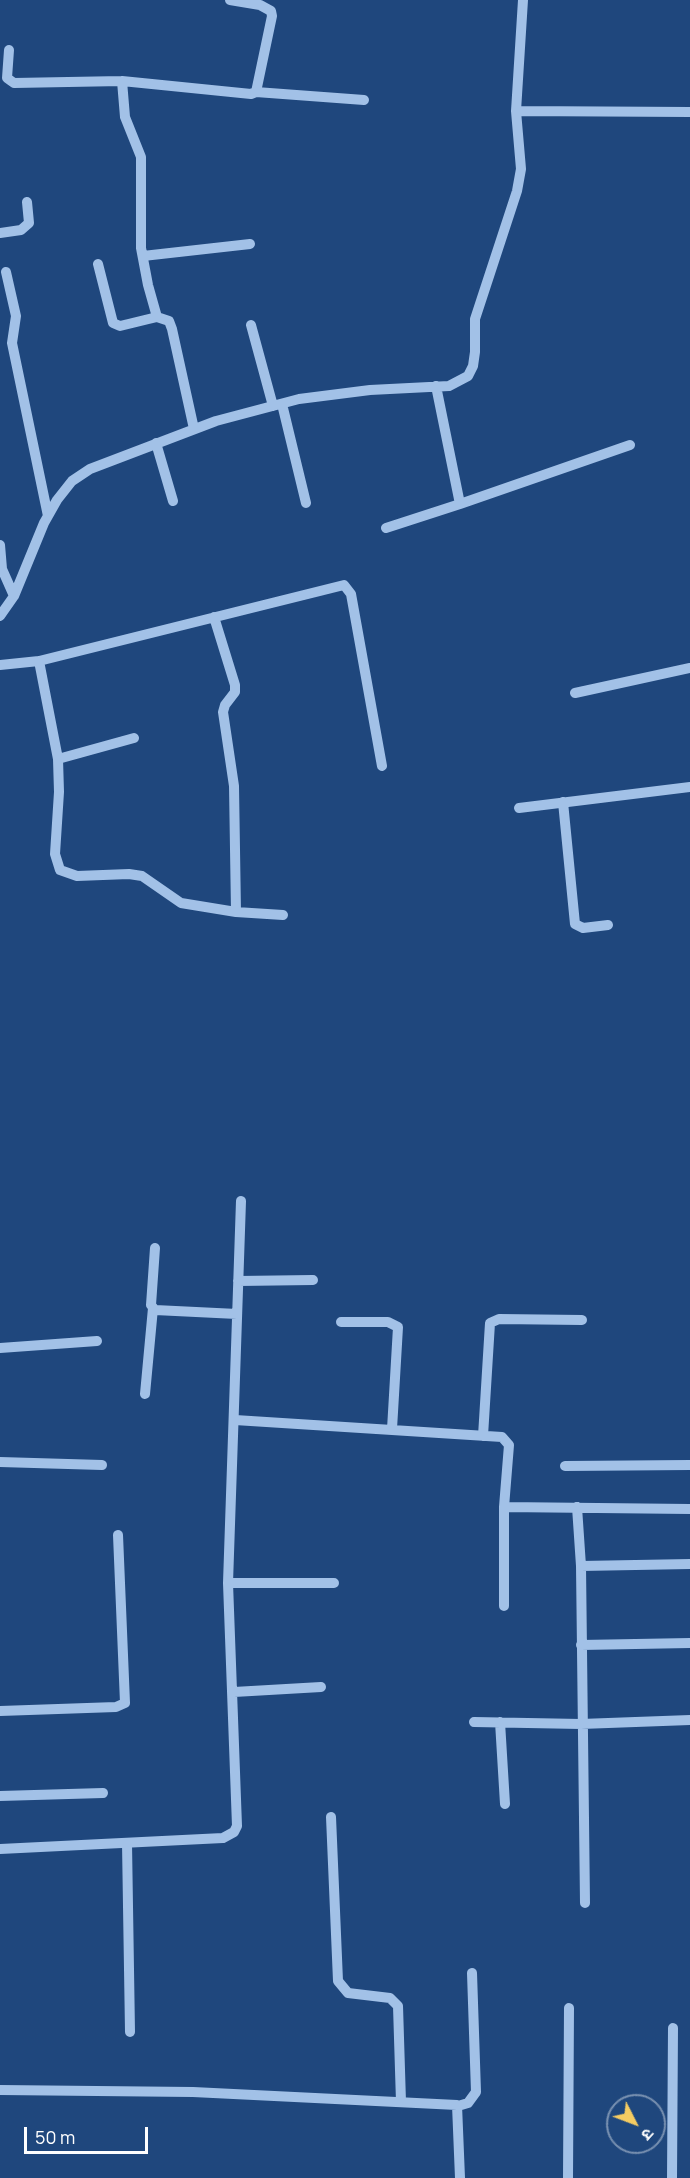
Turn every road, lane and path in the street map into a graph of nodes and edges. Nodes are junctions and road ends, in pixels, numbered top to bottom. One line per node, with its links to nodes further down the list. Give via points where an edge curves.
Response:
1 (230, 0): 5 (street, via 267,7 272,16)
2 (523, 0): 7 (street)
3 (9, 50): 4 (street, via 7,78 14,83)
4 (122, 81): 5 (street); 12 (street, via 125,117 141,157)
5 (256, 92): 6 (street)
6 (364, 100)
7 (516, 111): 8 (street); 17 (street, via 521,169 475,319 473,366 458,383)
8 (690, 112)
9 (27, 202): 10 (street, via 29,223 21,230)
10 (0, 233)
11 (250, 244): 12 (street)
12 (143, 256): 15 (street)
13 (98, 264): 15 (street, via 113,323 120,326)
14 (6, 272): 25 (street, via 16,316 12,343)
15 (157, 317): 19 (street, via 169,321 172,329)
16 (251, 325): 18 (street)
17 (436, 386): 18 (street, via 370,390); 24 (street)
18 (278, 405): 19 (street); 23 (street)
19 (195, 429): 20 (street)
20 (156, 443): 22 (street); 25 (street, via 90,469 72,481)
21 (630, 445): 24 (street)
22 (173, 501)
23 (306, 503)
24 (460, 504): 26 (street)
25 (48, 516): 28 (street)
26 (386, 528)
27 (0, 545): 28 (street, via 2,569)
28 (15, 596): 29 (street)
29 (0, 616)
30 (214, 616): 31 (street); 37 (street, via 339,585 349,589); 41 (street, via 236,685 223,712 234,786)
31 (39, 661): 32 (street); 36 (street)
32 (0, 665)
33 (690, 668): 34 (street)
34 (575, 693)
35 (134, 738): 36 (street)
36 (57, 759): 41 (street, via 55,854 60,870 77,876 142,876 181,903)
37 (382, 766)
38 (690, 787): 39 (street)
39 (563, 802): 40 (street); 43 (street, via 575,924 583,928)
40 (519, 808)
41 (236, 912): 42 (street)
42 (283, 915)
43 (608, 925)
44 (241, 1201): 47 (street)
45 (155, 1248): 48 (street)
46 (313, 1280): 47 (street)
47 (238, 1281): 49 (street)
48 (153, 1308): 49 (street); 54 (street)
49 (237, 1314): 55 (street)
50 (582, 1320): 57 (street, via 500,1319 490,1323)
51 (341, 1322): 56 (street, via 388,1322 398,1327)
52 (97, 1341): 53 (street)
53 (0, 1348)
54 (146, 1394)
55 (235, 1420): 56 (street); 68 (street)
56 (392, 1429): 57 (street)
57 (483, 1436): 62 (street, via 502,1437 509,1445)
58 (0, 1462): 60 (street)
59 (690, 1465): 61 (street)
60 (102, 1466)
61 (565, 1466)
62 (504, 1507): 63 (street); 70 (street)
63 (577, 1507): 64 (street); 67 (street)
64 (690, 1509)
65 (118, 1535): 75 (street, via 125,1702 116,1707)
66 (690, 1564): 67 (street)
67 (581, 1566): 72 (street)
68 (228, 1583): 69 (street); 74 (street)
69 (334, 1583)
70 (504, 1606)
71 (690, 1643): 72 (street)
72 (581, 1645): 79 (street)
73 (321, 1687): 74 (street)
74 (234, 1692): 84 (street, via 234,1832 223,1838)
75 (0, 1711)
76 (690, 1720): 79 (street)
77 (474, 1722): 78 (street)
78 (500, 1722): 79 (street); 82 (street)
79 (581, 1724): 86 (street)
80 (104, 1793): 81 (street)
81 (0, 1796)
82 (505, 1804)
83 (331, 1817): 92 (street, via 338,1981 348,1993 390,1998 398,2006)
84 (128, 1843): 85 (street); 90 (street)
85 (0, 1849)
86 (585, 1903)
87 (472, 1972): 93 (street, via 476,2092 468,2103)
88 (569, 2008): 95 (street)
89 (673, 2028): 96 (street)
90 (130, 2032)
91 (0, 2090): 92 (street, via 193,2092)
92 (401, 2102): 93 (street)
93 (458, 2106): 94 (street)
94 (460, 2178)
95 (568, 2178)
96 (672, 2178)

